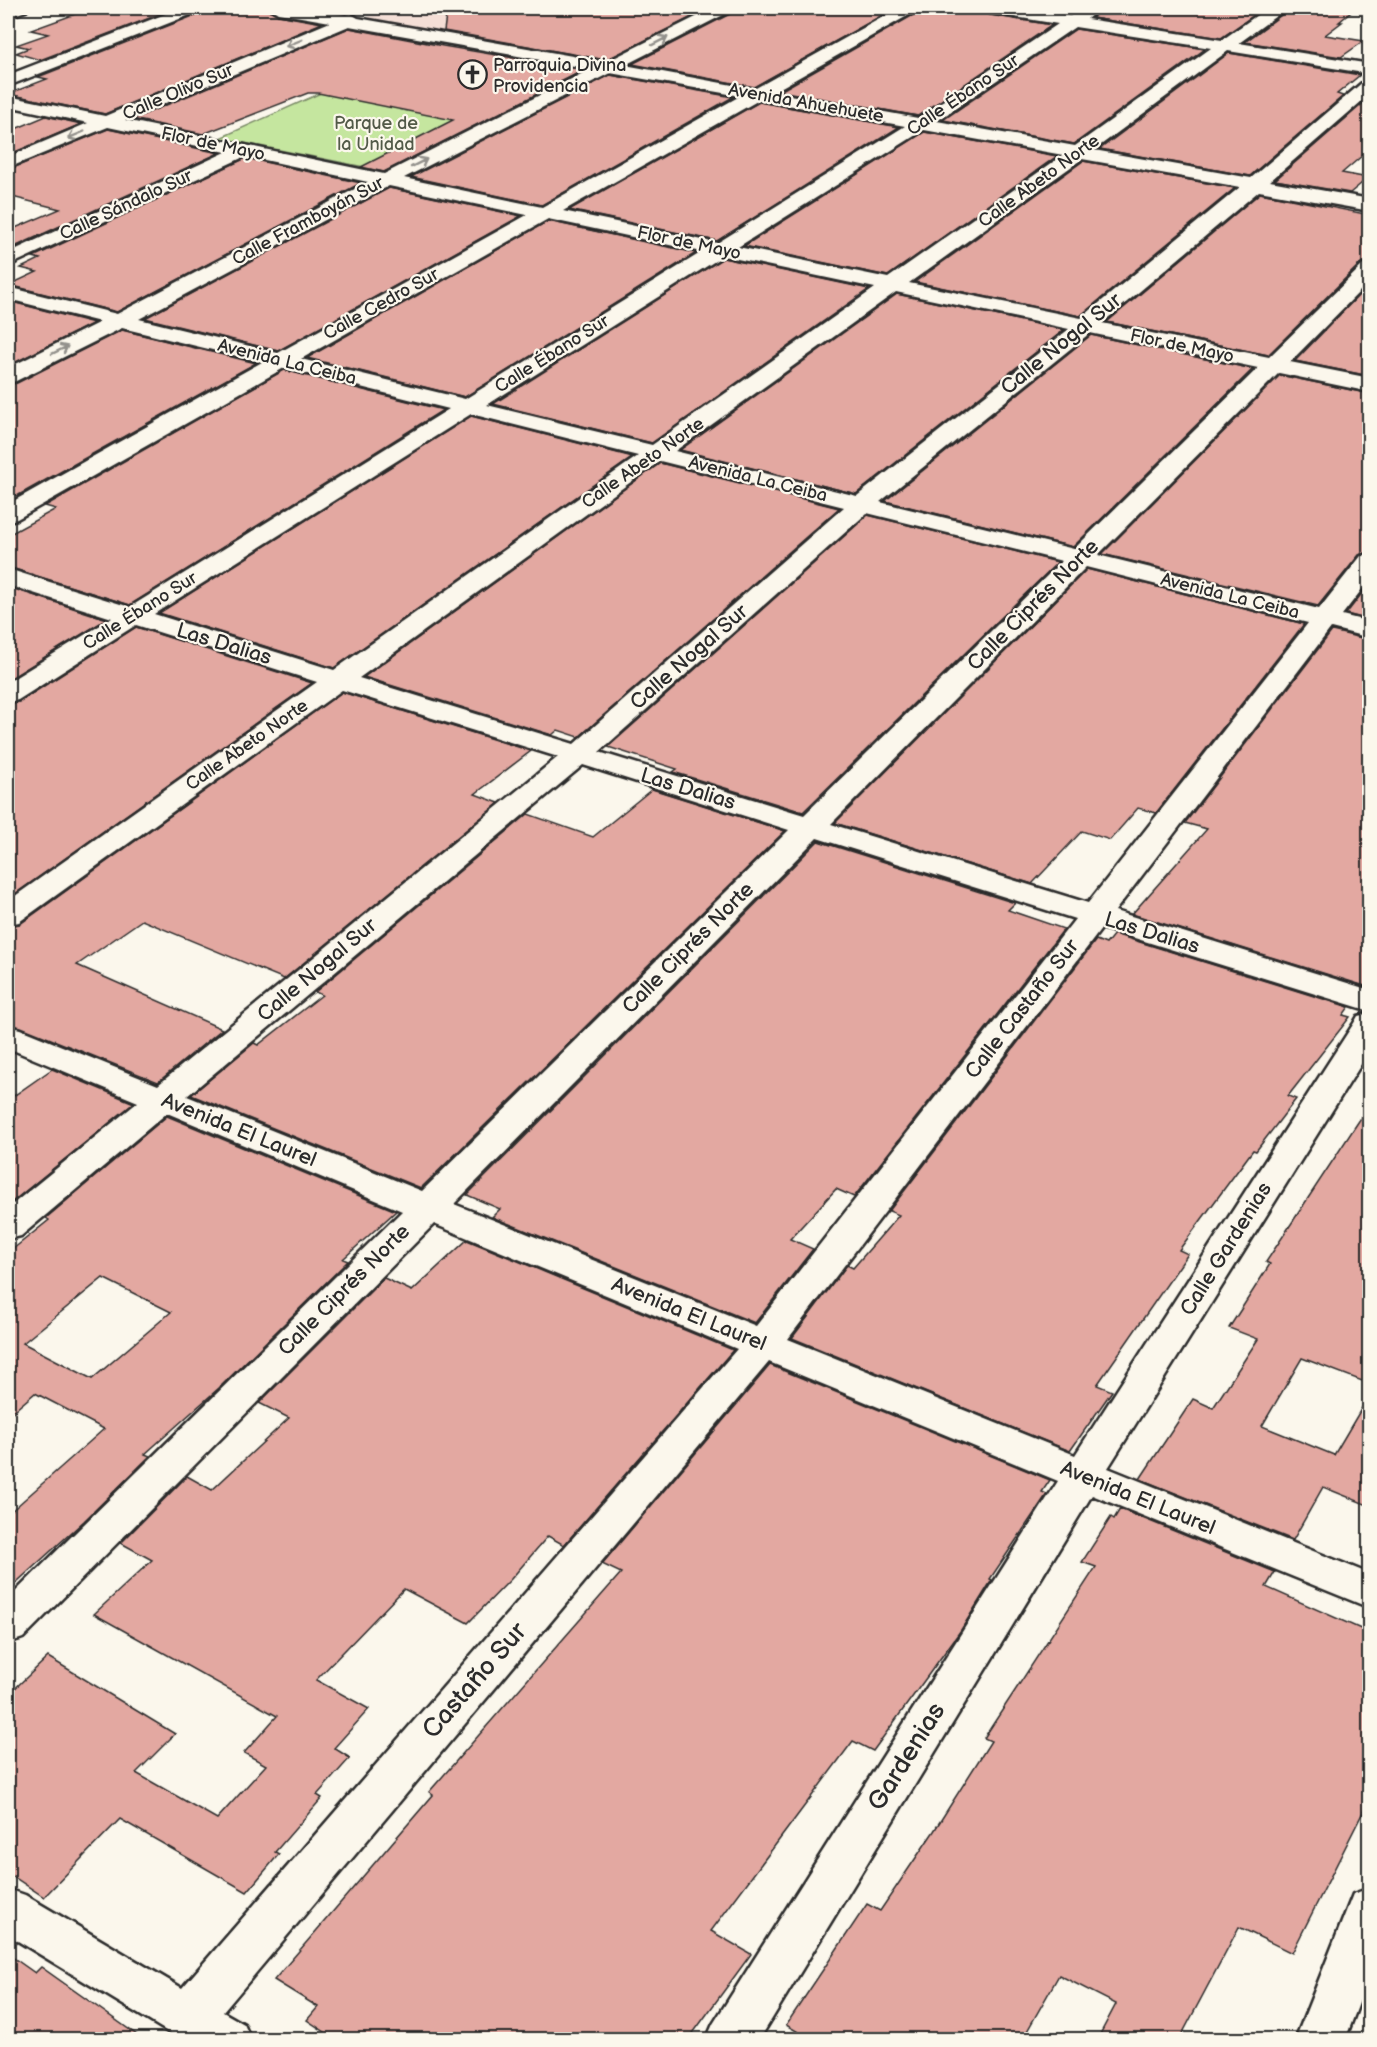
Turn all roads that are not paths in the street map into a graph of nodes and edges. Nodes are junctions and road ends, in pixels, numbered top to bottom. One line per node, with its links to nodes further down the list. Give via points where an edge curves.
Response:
1 (20, 8): 10 (street)
2 (194, 8): 16 (street)
3 (278, 8): 11 (street, Avenida Ahuehuete)
4 (376, 8): 11 (street, Calle Olivo Sur)
5 (725, 8): 14 (street, Calle Framboyán Sur, one-way to 5)
6 (910, 8): 18 (street, Calle Cedro Sur)
7 (990, 8): 12 (street)
8 (1092, 8): 12 (street, Calle Ébano Sur)
9 (1277, 8): 13 (street, Calle Abeto Norte)
10 (8, 12)
11 (348, 20): 14 (street, Avenida Ahuehuete); 20 (street, Calle Olivo Sur, one-way to 20)
12 (1071, 21): 13 (street); 21 (street, Calle Ébano Sur)
13 (1224, 45): 15 (street); 23 (street, Calle Abeto Norte)
14 (608, 67): 18 (street, Avenida Ahuehuete); 25 (street, Calle Framboyán Sur, one-way to 14)
15 (1370, 69)
16 (8, 81)
17 (1370, 86): 26 (street, Calle Nogal Sur)
18 (755, 94): 21 (street, Avenida Ahuehuete); 28 (street, Calle Cedro Sur)
19 (8, 101): 20 (street, Flor de Mayo)
20 (107, 122): 22 (street, Flor de Mayo); 24 (street, Calle Olivo Sur, one-way to 24)
21 (921, 124): 23 (street, Avenida Ahuehuete); 29 (street, Calle Ébano Sur)
22 (246, 150): 25 (street, Flor de Mayo); 30 (street, Calle Sándalo Sur)
23 (1078, 153): 26 (street, Avenida Ahuehuete); 32 (street, Calle Abeto Norte)
24 (8, 164)
25 (386, 180): 28 (street, Flor de Mayo); 34 (street, Calle Framboyán Sur)
26 (1255, 184): 27 (street, Avenida Ahuehuete); 35 (street, Calle Nogal Sur)
27 (1370, 205)
28 (544, 213): 29 (street, Flor de Mayo); 36 (street, Calle Cedro Sur)
29 (721, 250): 32 (street, Flor de Mayo); 40 (street, Calle Ébano Sur)
30 (8, 260)
31 (1370, 269): 37 (street, Calle Ciprés Norte)
32 (893, 285): 35 (street, Flor de Mayo); 41 (street, Calle Abeto Norte)
33 (8, 293): 34 (street, Avenida La Ceiba)
34 (119, 321): 36 (street, Avenida La Ceiba); 38 (street, Calle Framboyán Sur, one-way to 34)
35 (1085, 326): 37 (street, Flor de Mayo); 42 (street, Calle Nogal Sur)
36 (280, 361): 40 (street, Avenida La Ceiba); 43 (street, Calle Cedro Sur)
37 (1274, 365): 39 (street, Flor de Mayo); 44 (street, Calle Ciprés Norte)
38 (8, 376)
39 (1370, 385)
40 (467, 407): 41 (street, Avenida La Ceiba); 47 (street, Calle Ébano Sur)
41 (656, 454): 42 (street, Avenida La Ceiba); 50 (street, Calle Abeto Norte)
42 (861, 505): 44 (street, Avenida La Ceiba); 52 (street, Calle Nogal Sur)
43 (8, 514)
44 (1079, 559): 48 (street, Avenida La Ceiba); 53 (street, Calle Ciprés Norte)
45 (1370, 561): 48 (street, Calle Castaño Sur)
46 (8, 577): 47 (street, Las Dalias)
47 (133, 616): 50 (street, Las Dalias); 51 (street, Calle Ébano Sur)
48 (1324, 619): 49 (street, Avenida La Ceiba); 55 (street, Calle Castaño Sur)
49 (1370, 630)
50 (338, 680): 52 (street, Las Dalias); 54 (street, Calle Abeto Norte)
51 (8, 694)
52 (578, 754): 53 (street, Las Dalias); 59 (street, Calle Nogal Sur)
53 (810, 827): 55 (street, Las Dalias); 60 (street, Calle Ciprés Norte)
54 (8, 915)
55 (1095, 915): 56 (street, Las Dalias); 62 (street, Calle Castaño Sur)
56 (1370, 1001)
57 (1370, 1023): 63 (street, Calle Gardenias)
58 (8, 1036): 59 (street, Avenida El Laurel)
59 (161, 1099): 60 (street, Avenida El Laurel); 61 (street, Calle Nogal Sur)
60 (427, 1207): 62 (street, Avenida El Laurel); 65 (street, Calle Ciprés Norte)
61 (8, 1227)
62 (763, 1344): 63 (street, Avenida El Laurel); 68 (street, Castaño Sur)
63 (1083, 1475): 64 (street, Avenida El Laurel); 69 (street, Gardenias)
64 (1370, 1592)
65 (8, 1626)
66 (1370, 1909): 70 (street)
67 (8, 1910): 68 (street)
68 (207, 2028)
69 (731, 2040)
70 (1320, 2040)

